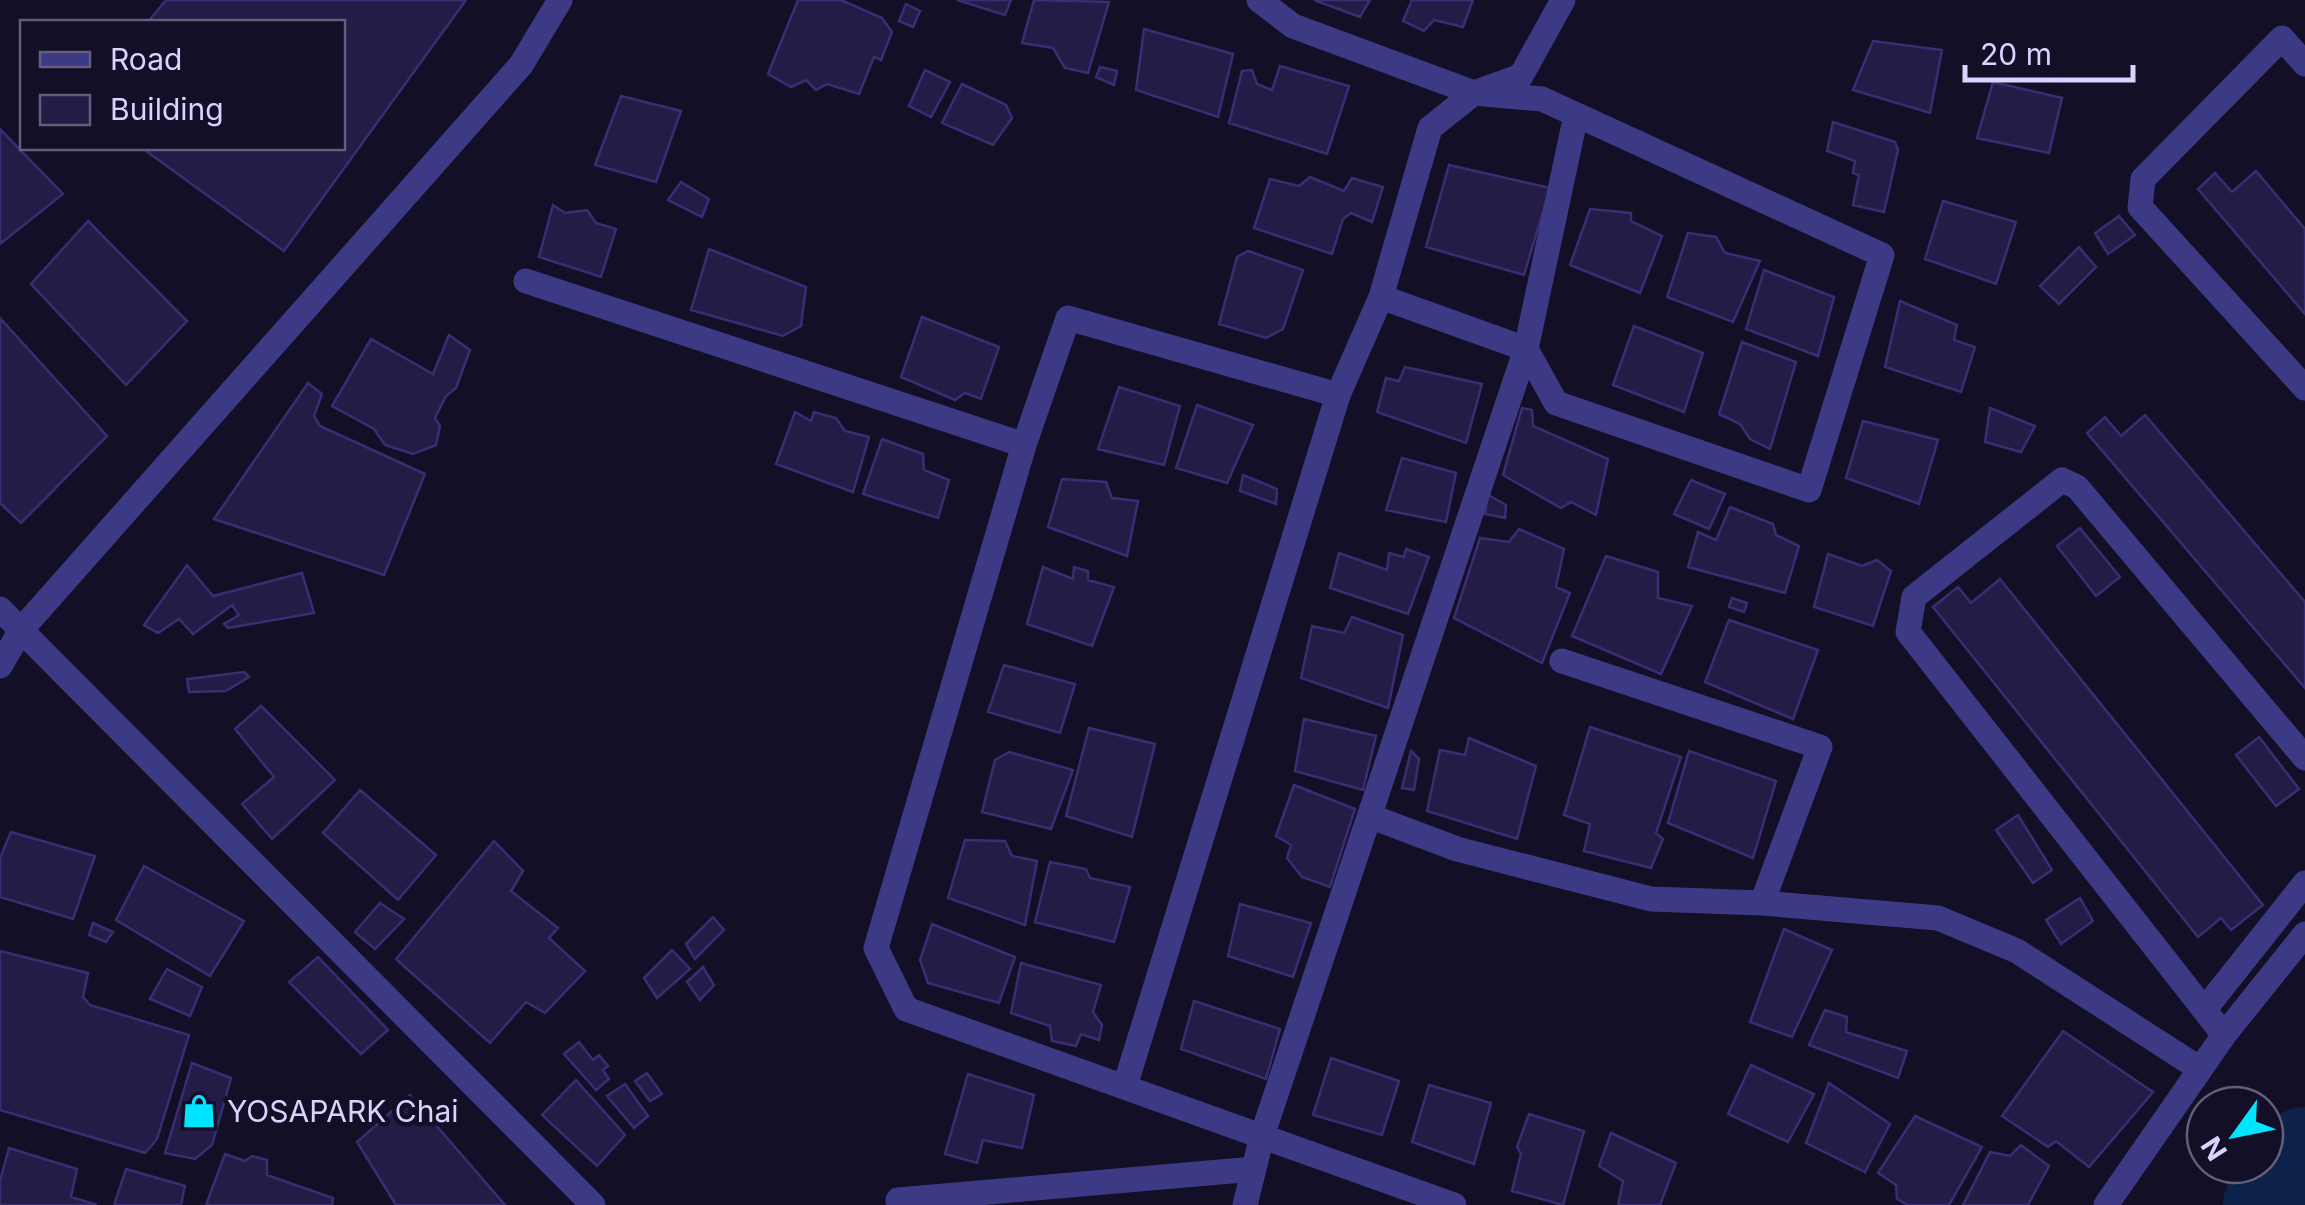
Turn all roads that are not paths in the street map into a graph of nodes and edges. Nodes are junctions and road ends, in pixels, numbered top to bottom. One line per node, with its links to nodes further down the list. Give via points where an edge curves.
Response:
1 (560, 0): 14 (street, via 521,64)
2 (1260, 0): 5 (street, via 1293,26)
3 (1562, 0): 5 (street, via 1521,76)
4 (2305, 64): 10 (street, via 2282,38 2143,178 2140,207)
5 (1474, 93): 6 (street, via 1542,99); 8 (street, via 1430,128)
6 (1576, 115): 9 (street); 9 (street, via 1882,255 1809,490 1556,403)
7 (526, 282): 12 (street)
8 (1381, 297): 9 (street); 11 (street)
9 (1526, 348): 18 (street)
10 (2305, 388)
11 (1338, 395): 12 (street, via 1068,318); 25 (street)
12 (1024, 445): 25 (street, via 876,948 906,1008)
13 (0, 609): 14 (street)
14 (22, 630): 16 (street); 30 (street)
15 (1562, 662): 20 (street, via 1820,747)
16 (0, 666)
17 (2305, 758): 22 (street, via 2077,488 2062,480 1914,597 1908,632)
18 (1372, 817): 20 (street, via 1457,849 1652,900); 26 (street)
19 (2305, 883): 22 (street)
20 (1762, 903): 24 (street, via 1938,918 2017,951)
21 (2305, 934): 23 (street)
22 (2204, 1010): 23 (street)
23 (2224, 1035): 24 (street)
24 (2200, 1069): 33 (street)
25 (1125, 1086): 26 (street)
26 (1262, 1136): 27 (street); 28 (street)
27 (1254, 1169): 29 (street); 31 (street)
28 (1398, 1195): 32 (street)
29 (898, 1200)
30 (593, 1205)
31 (1245, 1205)
32 (1454, 1205)
33 (2106, 1205)

